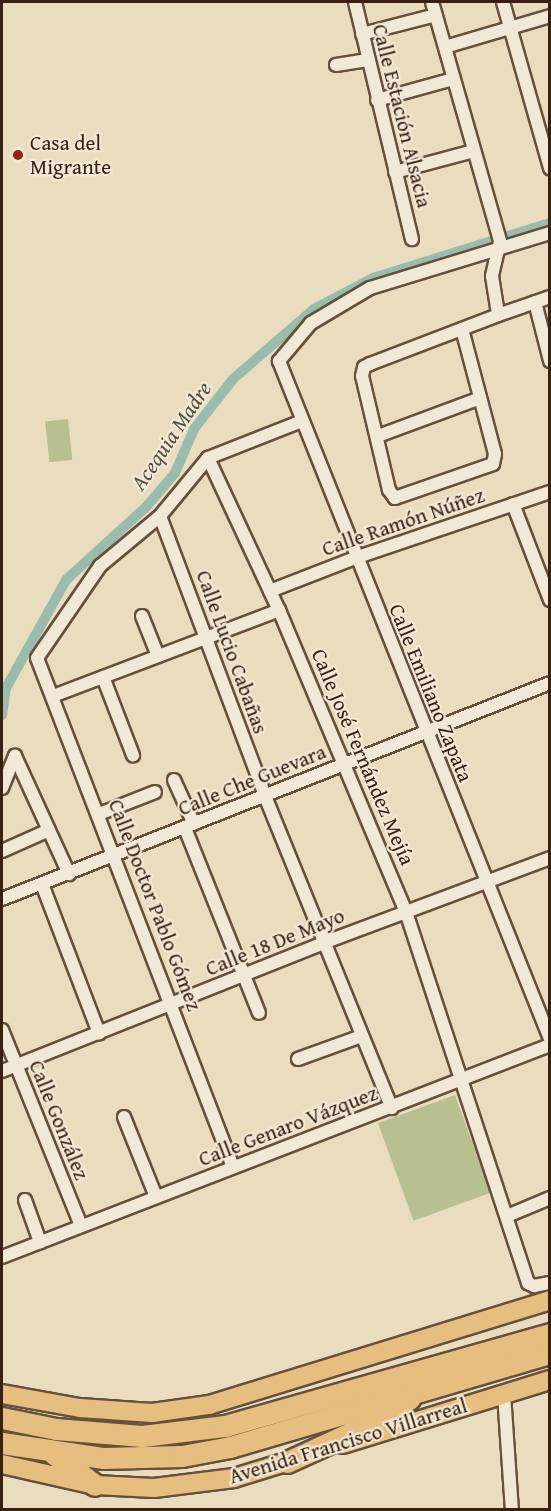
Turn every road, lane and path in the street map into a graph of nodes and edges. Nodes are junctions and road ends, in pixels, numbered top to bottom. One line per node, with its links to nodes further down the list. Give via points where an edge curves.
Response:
1 (355, 2): 7 (street, Calle Estación Alsacia)
2 (432, 2): 4 (street)
3 (503, 2): 6 (street)
4 (436, 15): 7 (street); 8 (street)
5 (549, 16): 6 (street)
6 (510, 28): 8 (street); 14 (street)
7 (362, 34): 9 (street, Calle Estación Alsacia)
8 (445, 47): 11 (street)
9 (368, 60): 10 (street); 12 (street, Calle Estación Alsacia)
10 (336, 64)
11 (453, 79): 12 (street); 13 (street)
12 (377, 100): 15 (street, Calle Estación Alsacia)
13 (474, 151): 15 (street); 18 (street)
14 (549, 163)
15 (395, 172): 17 (street, Calle Estación Alsacia)
16 (549, 233): 18 (street)
17 (412, 239)
18 (499, 240): 21 (street, via 492,276); 25 (street, Calle Emiliano Zapata, via 370,288 311,323 279,361)
19 (549, 297): 20 (street)
20 (535, 302): 21 (street); 23 (street)
21 (498, 315): 22 (street)
22 (462, 329): 24 (street); 26 (street, via 364,367 362,376)
23 (549, 362)
24 (480, 398): 26 (street); 26 (street, via 495,454 490,467 395,498 389,490)
25 (302, 421): 27 (street); 31 (street, Calle Emiliano Zapata)
26 (378, 436)
27 (208, 458): 30 (street); 32 (street, Calle José Fernández Mejía)
28 (549, 492): 29 (street, Calle Ramón Núñez)
29 (513, 504): 31 (street, Calle Ramón Núñez); 33 (street)
30 (160, 516): 36 (street, Calle Lucio Cabañas); 40 (street, Calle Doctor Pablo Gómez, via 100,566 37,658)
31 (355, 558): 32 (street, Calle Ramón Núñez); 41 (street, Calle Emiliano Zapata)
32 (270, 591): 34 (street, Calle José Fernández Mejía)
33 (549, 600)
34 (279, 610): 36 (street); 43 (street, Calle José Fernández Mejía)
35 (142, 616): 37 (street)
36 (207, 637): 37 (street); 47 (street, Calle Lucio Cabañas)
37 (158, 656): 38 (street)
38 (103, 677): 40 (street); 42 (street)
39 (549, 683): 41 (street, Calle Che Guevara)
40 (53, 696): 48 (street, Calle Doctor Pablo Gómez)
41 (425, 731): 43 (street, Calle Che Guevara); 55 (street, Calle Emiliano Zapata)
42 (133, 755)
43 (346, 763): 47 (street, Calle Che Guevara); 58 (street, Calle José Fernández Mejía)
44 (174, 780): 49 (street)
45 (2, 788): 50 (street, via 15,756)
46 (155, 792): 48 (street)
47 (265, 796): 49 (street, Calle Che Guevara); 59 (street, Calle Lucio Cabañas)
48 (99, 814): 52 (street, Calle Doctor Pablo Gómez)
49 (190, 826): 52 (street, Calle Che Guevara); 60 (street)
50 (49, 830): 51 (street); 54 (street)
51 (2, 851)
52 (115, 857): 54 (street, Calle Che Guevara); 61 (street, Calle Doctor Pablo Gómez)
53 (549, 858): 55 (street, Calle 18 De Mayo)
54 (69, 874): 56 (street, Calle Che Guevara)
55 (487, 881): 58 (street, Calle 18 De Mayo); 66 (street, Calle Emiliano Zapata)
56 (42, 884): 57 (street, Calle Che Guevara); 64 (street)
57 (2, 899)
58 (406, 912): 59 (street, Calle 18 De Mayo); 71 (street, Calle José Fernández Mejía)
59 (323, 942): 60 (street, Calle 18 De Mayo); 65 (street, Calle Lucio Cabañas)
60 (245, 975): 61 (street, Calle 18 De Mayo); 62 (street)
61 (173, 1004): 64 (street, Calle 18 De Mayo); 74 (street, Calle Doctor Pablo Gómez)
62 (259, 1013)
63 (2, 1030): 69 (street, Calle González)
64 (99, 1034): 69 (street, Calle 18 De Mayo)
65 (362, 1036): 68 (street); 72 (street, Calle Lucio Cabañas)
66 (549, 1040)
67 (549, 1045): 71 (street, Calle Genaro Vázquez)
68 (298, 1059)
69 (15, 1065): 70 (street, Calle 18 De Mayo); 79 (street, Calle González)
70 (2, 1071)
71 (460, 1080): 72 (street, Calle Genaro Vázquez); 78 (street)
72 (392, 1108): 74 (street, Calle Genaro Vázquez)
73 (124, 1117): 75 (street)
74 (233, 1167): 75 (street, Calle Genaro Vázquez)
75 (156, 1197): 79 (street, Calle Genaro Vázquez)
76 (549, 1198): 78 (street)
77 (25, 1200): 80 (street)
78 (507, 1216): 82 (street, via 528,1283)
79 (81, 1226): 80 (street, Calle Genaro Vázquez)
80 (40, 1242): 81 (street, Calle Genaro Vázquez)
81 (2, 1257)
82 (549, 1283)
83 (549, 1300): 88 (main road, via 209,1405 152,1413 80,1408)
84 (549, 1334): 90 (highway, via 225,1426 142,1436 57,1429)
85 (549, 1353): 87 (highway, Avenida Francisco Villarreal)
86 (549, 1380): 89 (main road, Avenida Francisco Villarreal)
87 (422, 1389): 92 (highway, Avenida Francisco Villarreal, via 230,1447 182,1456 104,1458); 93 (highway, via 382,1418)
88 (2, 1394)
89 (504, 1394): 93 (main road, Avenida Francisco Villarreal); 96 (street)
90 (2, 1418)
91 (2, 1443): 92 (highway, Avenida Francisco Villarreal)
92 (53, 1453): 95 (highway)
93 (287, 1462): 95 (main road, Avenida Francisco Villarreal, via 234,1478 164,1487)
94 (2, 1464): 95 (main road, Avenida Francisco Villarreal)
95 (95, 1485)
96 (512, 1509)

